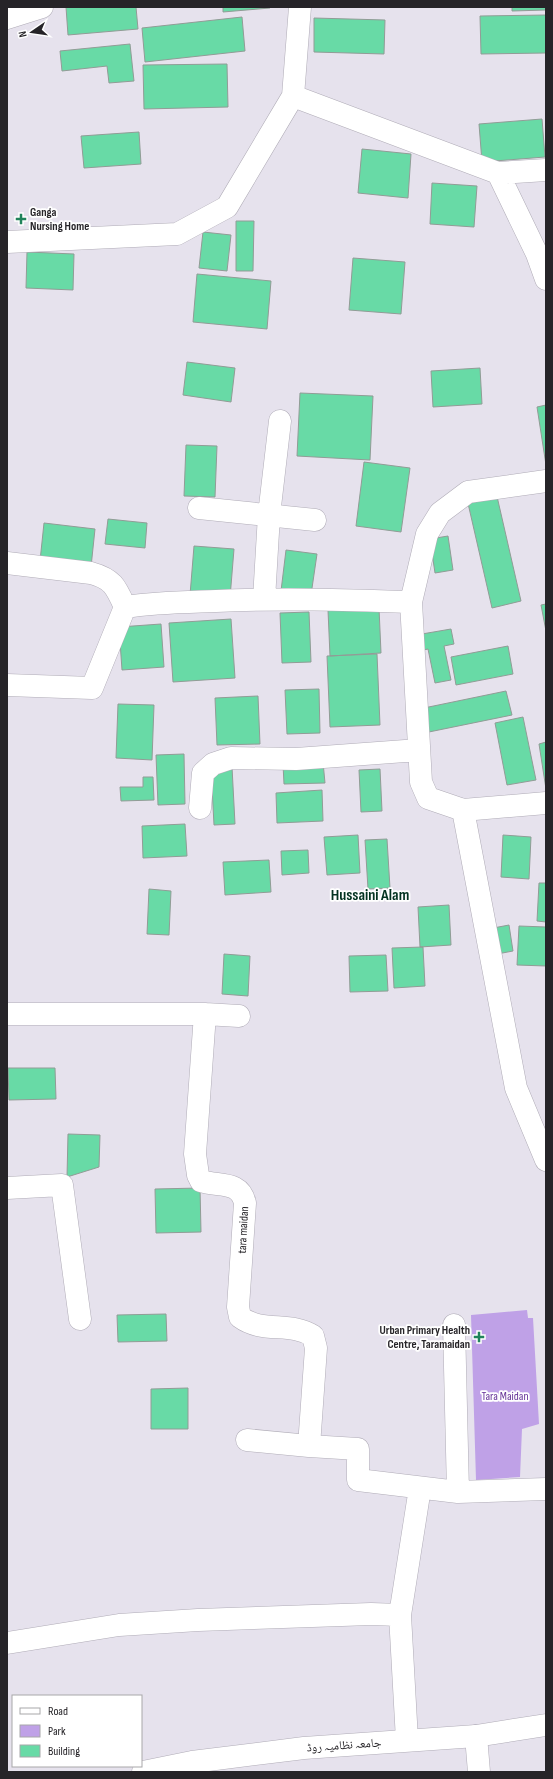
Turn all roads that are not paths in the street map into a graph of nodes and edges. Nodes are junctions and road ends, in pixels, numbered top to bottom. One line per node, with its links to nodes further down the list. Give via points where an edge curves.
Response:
1 (42, 7): 3 (street)
2 (300, 7): 4 (street)
3 (7, 18)
4 (293, 96): 6 (street); 7 (street, via 227,207 177,234)
5 (546, 170): 6 (street)
6 (498, 172): 8 (street)
7 (7, 242)
8 (541, 254): 9 (street)
9 (546, 280)
10 (280, 421): 13 (street)
11 (546, 481): 17 (street, via 468,492 440,512 427,534)
12 (199, 508): 13 (street)
13 (269, 515): 14 (street); 16 (street)
14 (315, 520)
15 (7, 563): 18 (street, via 92,573 104,577 115,586)
16 (264, 599): 17 (street); 18 (street, via 151,603)
17 (411, 602): 20 (street)
18 (125, 607): 19 (street, via 92,688)
19 (7, 685)
20 (419, 750): 22 (street, via 296,759 231,758 213,764 203,773); 23 (street, via 421,782 428,798)
21 (546, 802): 23 (street)
22 (200, 808)
23 (463, 810): 27 (street, via 516,1088)
24 (7, 1014): 25 (street)
25 (205, 1014): 26 (street); 32 (street, tara maidan, via 195,1154 198,1174 201,1181 237,1188 243,1195 245,1203 238,1307 240,1317 249,1324 296,1328 305,1330 313,1336 316,1348)
26 (238, 1016)
27 (546, 1160)
28 (7, 1188): 29 (street, via 62,1185)
29 (80, 1319)
30 (454, 1325): 35 (street)
31 (247, 1440): 32 (street)
32 (309, 1446): 33 (street, via 358,1449 358,1480)
33 (420, 1488): 35 (street); 36 (street)
34 (546, 1489): 35 (street)
35 (458, 1492)
36 (400, 1615): 37 (street, via 198,1620 127,1625); 40 (street)
37 (7, 1643)
38 (546, 1725): 39 (street, جامعہ نظامیہ روڈ)
39 (476, 1736): 40 (street, جامعہ نظامیہ روڈ); 42 (street)
40 (407, 1740): 41 (street, جامعہ نظامیہ روڈ, via 282,1751 192,1762)
41 (143, 1772)
42 (479, 1772)

